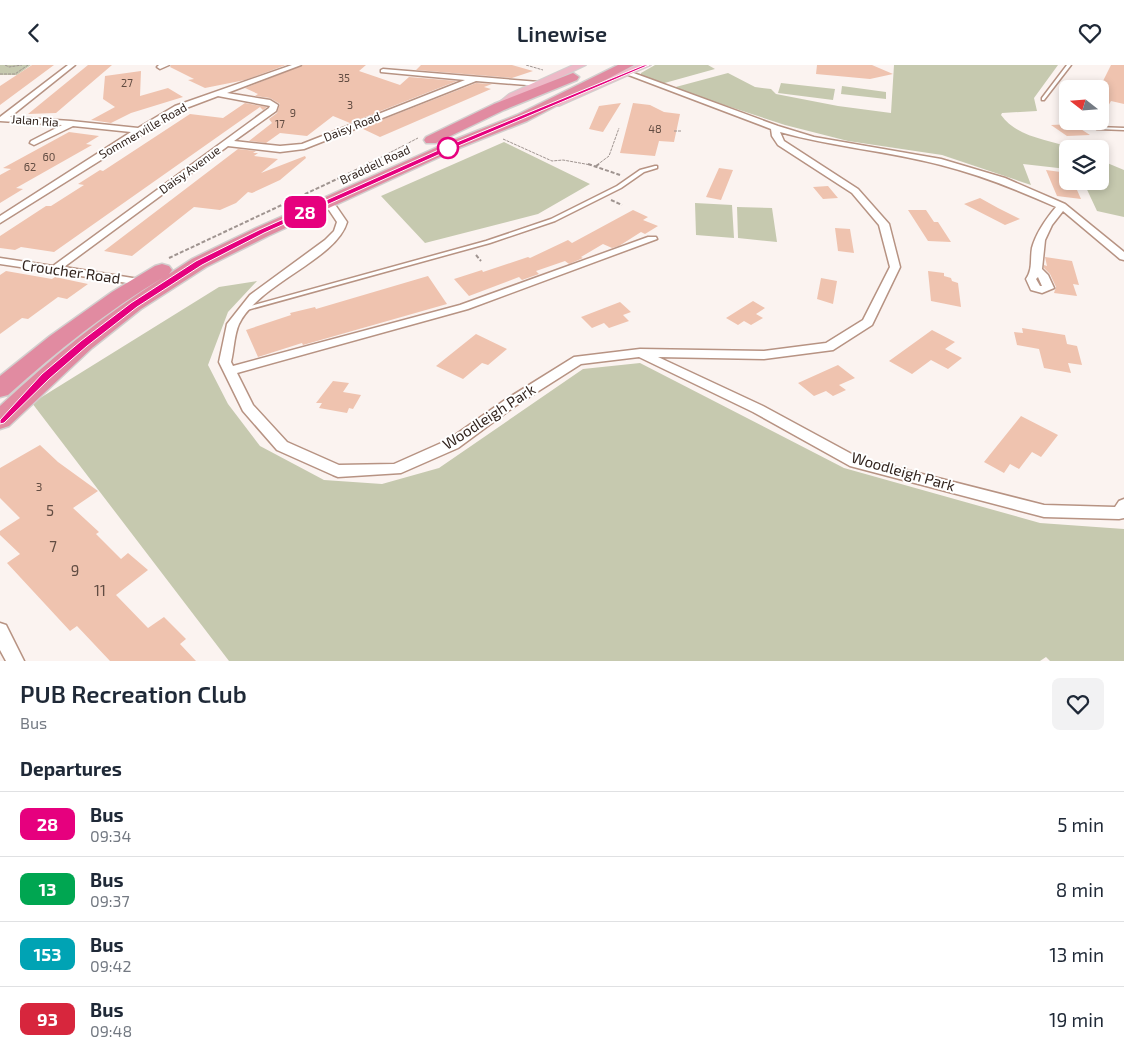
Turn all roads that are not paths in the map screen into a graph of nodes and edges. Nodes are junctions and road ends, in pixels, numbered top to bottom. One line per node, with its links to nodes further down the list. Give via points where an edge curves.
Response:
1 (72, 65): 14 (street)
2 (298, 65): 11 (street, Sommerville Road)
3 (580, 65): 10 (main road, Braddell Road)
4 (602, 65): 13 (highway)
5 (646, 65): 7 (main road)
6 (1069, 65): 12 (lane)
7 (628, 69): 16 (street); 23 (highway, Braddell Road)
8 (383, 71): 9 (street, Daisy Road)
9 (474, 79): 10 (street, Daisy Road); 21 (street, Daisy Road, via 304,146 280,149)
10 (539, 84): 13 (main road, Braddell Road, via 513,96)
11 (216, 94): 19 (street, Sommerville Road, via 178,108); 21 (street, Daisy Avenue, via 274,105 273,109)
12 (1043, 99)
13 (500, 107): 31 (highway, Braddell Road, via 372,163)
14 (1, 119): 15 (street, Jalan Ria)
15 (71, 123): 19 (street, Jalan Ria); 20 (street, Jalan Ria)
16 (775, 128): 24 (street, via 813,139 941,162 1002,180); 33 (street, Woodleigh Park, via 781,143 856,191 884,224 895,267 868,322 829,347 764,355)
17 (1109, 128): 18 (lane)
18 (1124, 129)
19 (139, 131): 25 (street, Sommerville Road)
20 (34, 143)
21 (226, 143): 29 (street, Daisy Avenue)
22 (656, 167): 32 (lane, via 642,171 553,220 488,242)
23 (325, 203): 32 (street, Woodleigh Park, via 342,221 339,232 254,297); 36 (highway, Braddell Road, via 199,263 162,286 84,343)
24 (1062, 206): 27 (street); 30 (street, via 1050,219 1038,247)
25 (0, 220)
26 (652, 239): 34 (street, via 464,307)
27 (1124, 257)
28 (0, 261): 29 (street, Croucher Road)
29 (55, 269): 31 (street, Croucher Road)
30 (1038, 271)
31 (142, 282): 35 (highway, Braddell Road)
32 (245, 309): 34 (street, Woodleigh Park, via 233,324 225,362)
33 (640, 353): 34 (street, Woodleigh Park, via 578,359 454,444 396,469 338,471 282,446 248,407); 37 (street, Woodleigh Park, via 758,409 855,462 1044,511 1119,513)
34 (229, 371)
35 (6, 380)
36 (0, 420)
37 (1124, 505)
38 (0, 631): 39 (street)
39 (15, 661)

